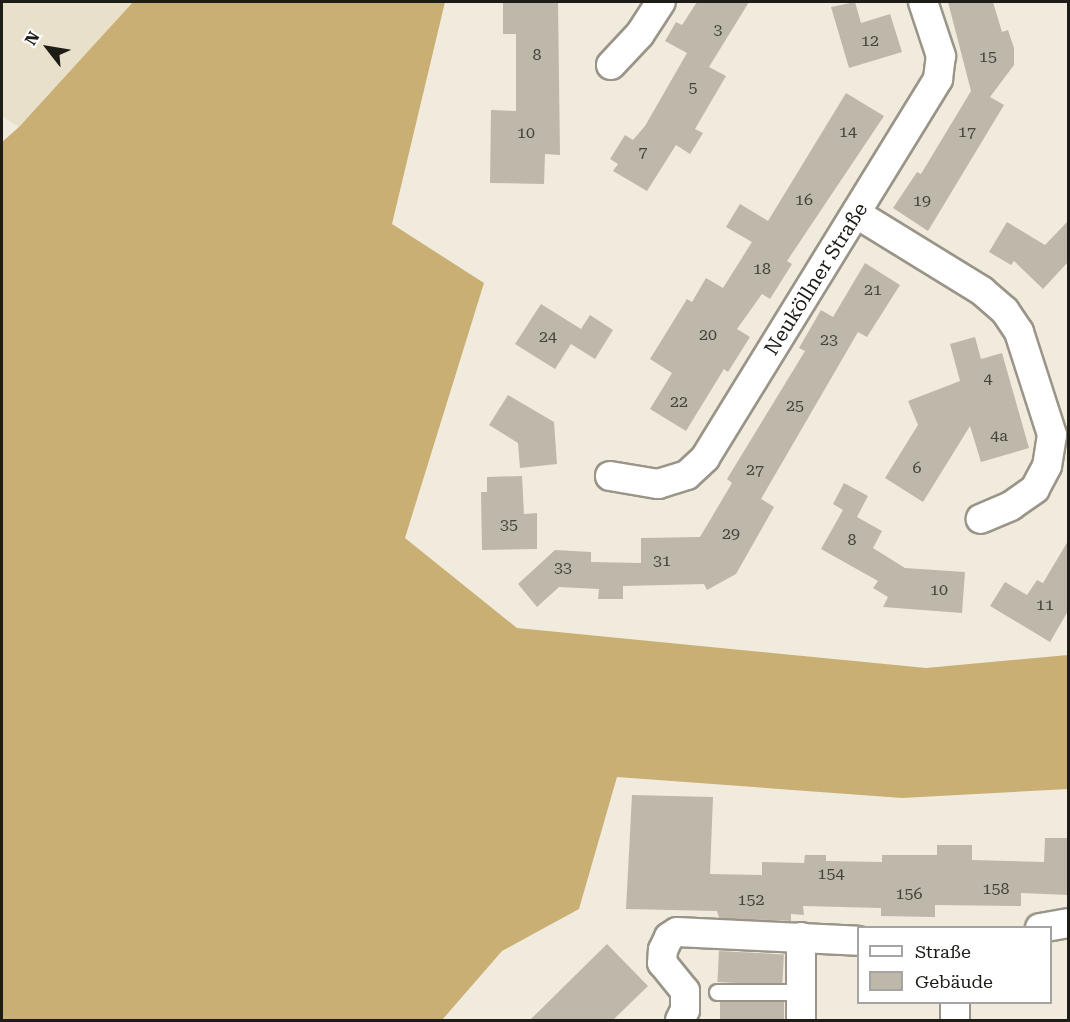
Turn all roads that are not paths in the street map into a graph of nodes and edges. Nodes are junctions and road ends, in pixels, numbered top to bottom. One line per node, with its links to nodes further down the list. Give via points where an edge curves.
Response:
1 (661, 2): 3 (street, via 640,34)
2 (923, 2): 4 (street, Neuköllner Straße, via 941,56 938,79)
3 (611, 65)
4 (857, 214): 5 (street, Neuköllner Straße, via 705,458 687,475 658,484); 6 (street, via 982,291 1005,311 1020,332 1052,435 1047,466 1035,489 1011,506)
5 (610, 476)
6 (981, 519)
7 (1068, 923): 8 (street)
8 (1047, 926)
9 (801, 937): 10 (street); 12 (street); 14 (street, via 685,931 669,938 662,963 685,991 685,1011)
10 (857, 941)
11 (717, 992): 12 (lane)
12 (801, 992): 15 (street)
13 (955, 1004): 16 (street)
14 (680, 1020)
15 (801, 1020)
16 (955, 1020)

